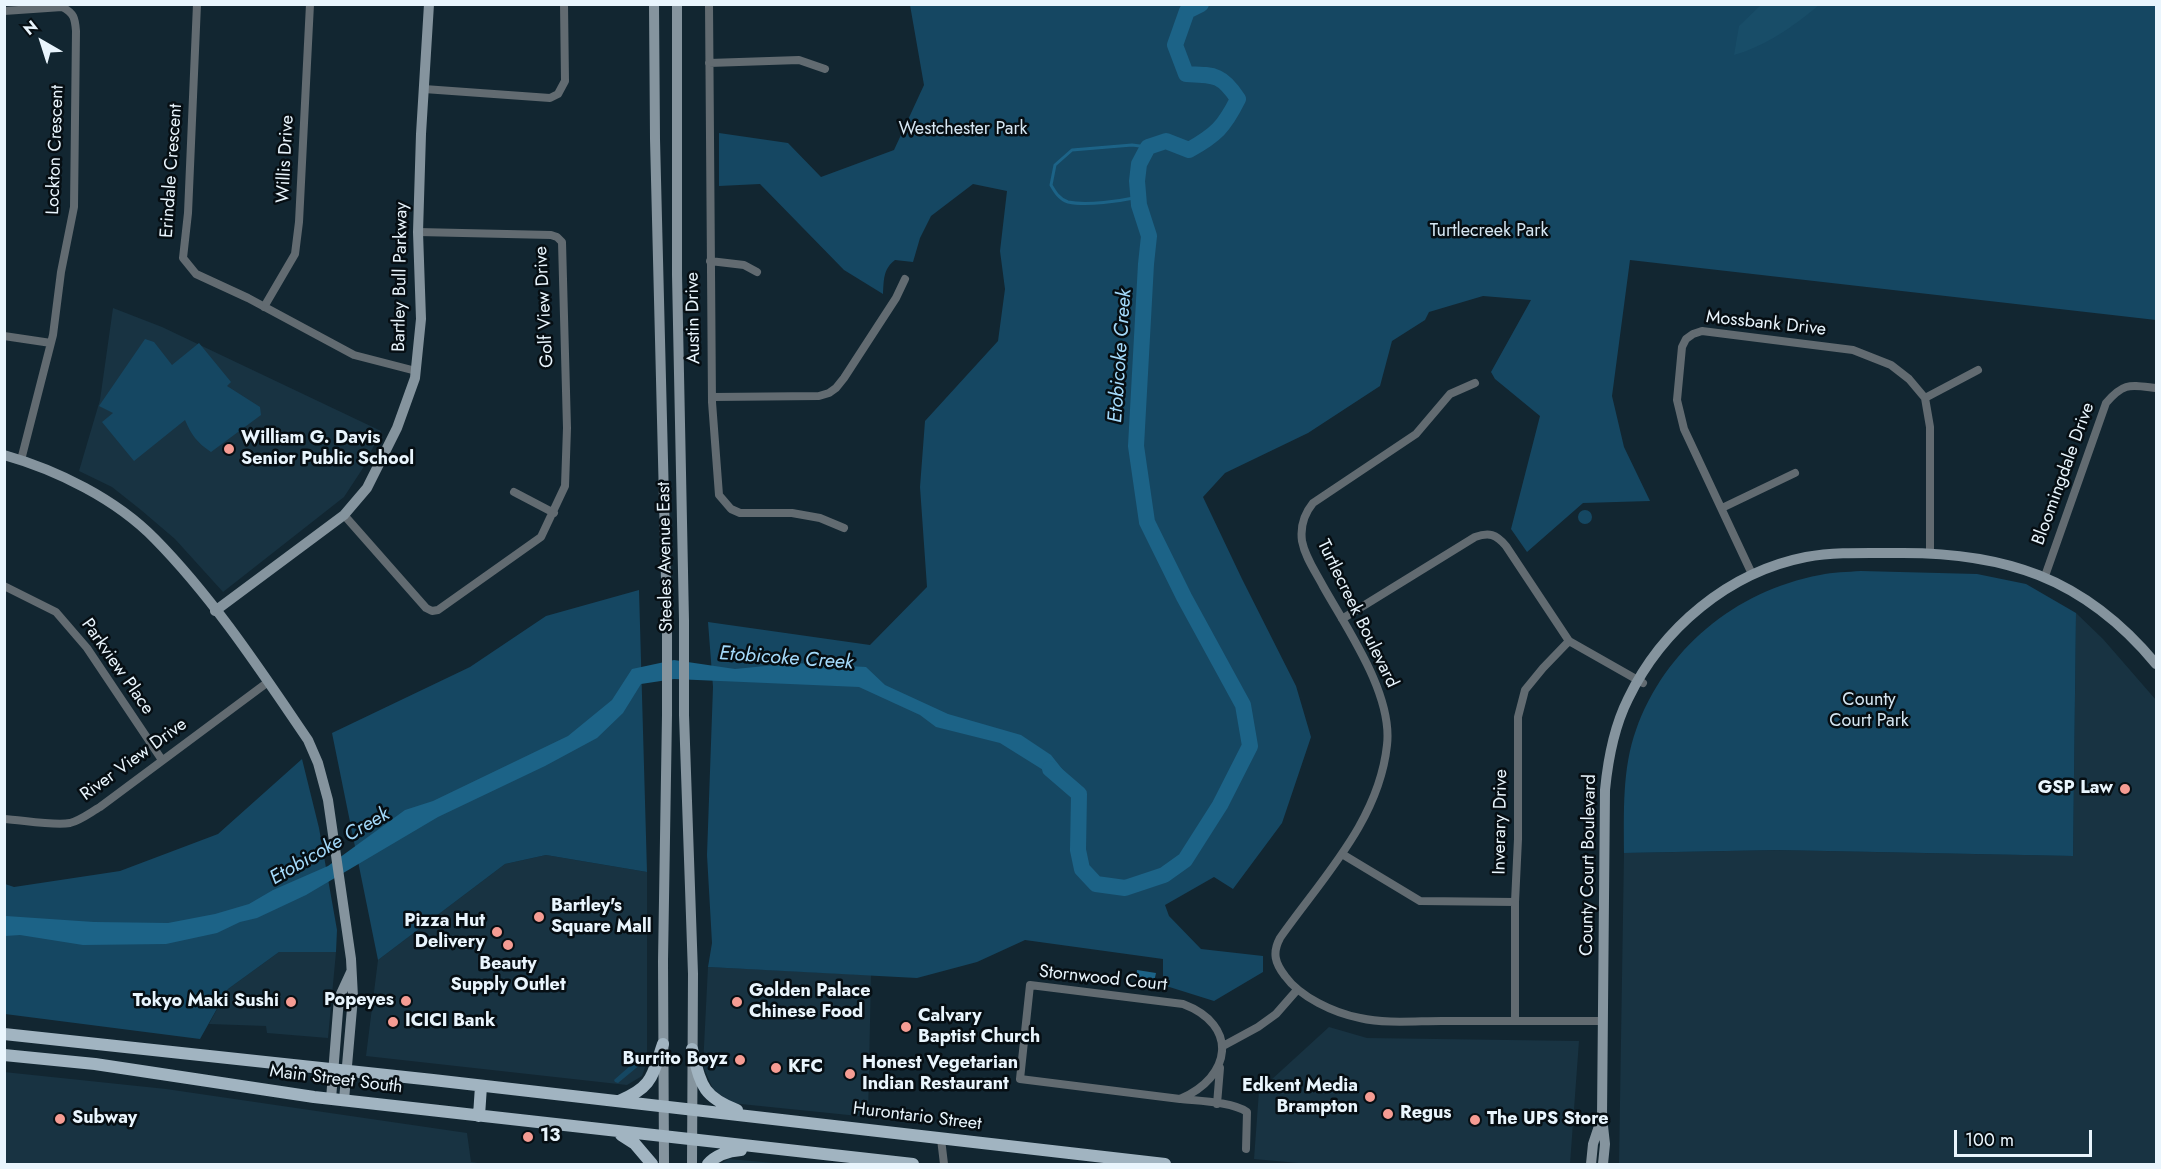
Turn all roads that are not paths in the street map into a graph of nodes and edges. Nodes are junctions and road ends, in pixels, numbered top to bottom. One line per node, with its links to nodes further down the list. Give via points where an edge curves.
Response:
1 (197, 4): 16 (street, Erindale Crescent, via 183,258 195,274)
2 (310, 4): 16 (street, Willis Drive, via 295,254)
3 (429, 4): 11 (street, Bartley Bull Parkway)
4 (564, 4): 11 (street, via 565,81 558,94 550,98)
5 (654, 4): 52 (street, Steeles Avenue East, via 667,620)
6 (676, 4): 54 (street, Steeles Avenue East, via 677,286)
7 (709, 4): 9 (street, Austin Drive)
8 (4, 10): 18 (street, Lockton Crescent, via 62,7 75,16 74,207)
9 (710, 63): 10 (street, via 799,60); 13 (street, Austin Drive)
10 (825, 69)
11 (424, 89): 12 (street, Bartley Bull Parkway)
12 (418, 232): 19 (street, Bartley Bull Parkway, via 421,319); 30 (street, Golf View Drive, via 551,235 562,242 565,486)
13 (710, 261): 14 (street, via 744,265); 23 (street, Austin Drive)
14 (757, 272)
15 (905, 279): 23 (street, via 844,378 829,393 809,397)
16 (264, 307): 19 (street, Erindale Crescent, via 354,355)
17 (4, 336): 18 (street)
18 (51, 343): 26 (street, Lockton Crescent)
19 (416, 370): 31 (street, Bartley Bull Parkway, via 397,428 367,488)
20 (1978, 370): 24 (street)
21 (1475, 383): 38 (street, Turtlecreek Boulevard, via 1450,394 1416,434 1305,512 1301,527 1306,555)
22 (2157, 388): 35 (street, Bloomingdale Drive, via 2133,385 2117,389 2106,403)
23 (713, 397): 32 (street, Austin Drive, via 717,483 725,503 740,513 792,513)
24 (1925, 398): 29 (street, Mossbank Drive, via 1891,365 1853,350 1702,331 1693,334 1682,347 1677,400 1684,429); 33 (street, via 1931,438)
25 (4, 455): 26 (street)
26 (21, 460): 37 (street, via 85,488 129,517 155,538)
27 (1795, 473): 29 (street)
28 (514, 492): 30 (street)
29 (1722, 508): 34 (street, Mossbank Drive)
30 (554, 513): 31 (street, Golf View Drive, via 541,537 432,611)
31 (344, 515): 37 (street, Bartley Bull Parkway)
32 (844, 528)
33 (1930, 552): 34 (street, County Court Boulevard, via 1843,552 1805,557); 35 (street, County Court Boulevard, via 1994,561)
34 (1752, 574): 42 (street, County Court Boulevard, via 1679,627 1660,648)
35 (2045, 576): 40 (street, County Court Boulevard, via 2112,618)
36 (4, 586): 43 (street, Parkview Place, via 56,612 87,648)
37 (215, 611): 41 (street)
38 (1342, 619): 39 (street, via 1475,537 1493,534 1506,546); 45 (street, Turtlecreek Boulevard, via 1379,691 1388,742 1372,804)
39 (1569, 641): 42 (street); 46 (street, Inverary Drive, via 1525,690 1518,717)
40 (2157, 664)
41 (268, 682): 43 (street, River View Drive); 47 (street, via 308,740 318,763 328,800)
42 (1640, 682): 50 (street, County Court Boulevard, via 1617,726 1608,757)
43 (162, 760): 44 (street, River View Drive, via 100,807 71,823)
44 (4, 819)
45 (1342, 854): 46 (street, via 1420,901); 48 (street, Turtlecreek Boulevard, via 1276,946 1278,966)
46 (1515, 902): 49 (street, Inverary Drive)
47 (351, 972): 57 (street, via 339,998); 58 (street, via 353,998)
48 (1297, 990): 49 (street, Turtlecreek Boulevard, via 1362,1018); 53 (street, via 1276,1014)
49 (1515, 1021): 50 (street, Turtlecreek Boulevard)
50 (1603, 1021): 69 (street, County Court Boulevard)
51 (4, 1034): 57 (main road, Main Street South)
52 (663, 1044): 63 (main road, via 647,1084 635,1095); 65 (street, Steeles Avenue East)
53 (1223, 1046): 56 (street); 61 (street, Stornwood Court, via 1207,1017 1183,1004 1030,985 1020,1079)
54 (692, 1049): 66 (street, Steeles Avenue East); 68 (main road, via 710,1096)
55 (4, 1055): 60 (main road, Main Street South, via 95,1064)
56 (1221, 1059): 61 (street, via 1210,1080); 64 (street)
57 (333, 1069): 58 (main road, Main Street South); 60 (street)
58 (347, 1071): 59 (main road, Main Street South); 62 (street)
59 (481, 1086): 63 (main road, Main Street South); 67 (main road)
60 (331, 1099): 62 (main road, Main Street South)
61 (1180, 1099): 64 (street, Stornwood Court)
62 (344, 1100): 67 (main road, Main Street South)
63 (618, 1102): 65 (main road, Main Street South)
64 (1217, 1104): 75 (street, Stornwood Court, via 1247,1112)
65 (664, 1107): 66 (main road, Hurontario Street); 71 (street, Steeles Avenue East)
66 (692, 1110): 68 (main road, Hurontario Street); 73 (street, Steeles Avenue East)
67 (479, 1116): 70 (main road, Main Street South)
68 (755, 1117): 72 (main road, Hurontario Street)
69 (1602, 1117): 83 (street, County Court Boulevard); 84 (street, County Court Boulevard)
70 (612, 1132): 71 (main road, Main Street South); 76 (main road, via 627,1138)
71 (664, 1137): 73 (main road); 77 (street, Steeles Avenue East)
72 (941, 1139): 81 (street); 82 (main road, Hurontario Street)
73 (692, 1140): 74 (main road); 78 (street, Steeles Avenue East)
74 (757, 1148): 79 (main road, via 723,1154); 80 (main road)
75 (1246, 1149)
76 (652, 1164)
77 (664, 1164)
78 (692, 1164)
79 (708, 1164)
80 (914, 1164)
81 (945, 1164)
82 (1166, 1164)
83 (1591, 1164)
84 (1603, 1164)

